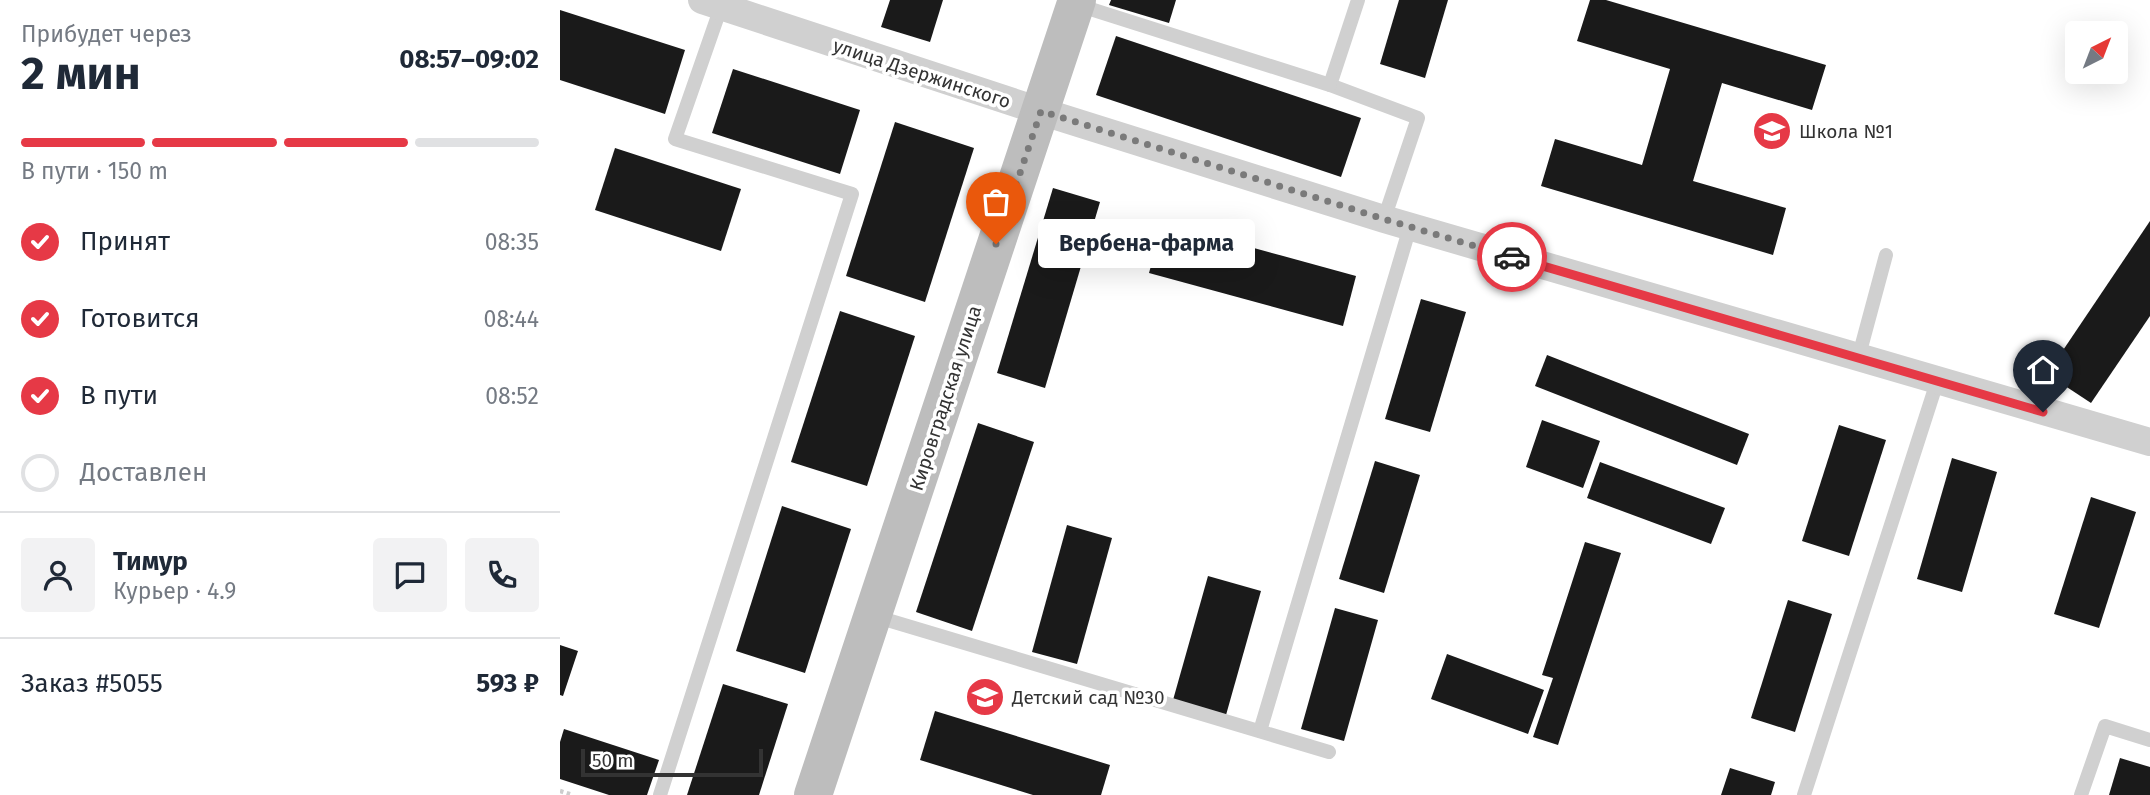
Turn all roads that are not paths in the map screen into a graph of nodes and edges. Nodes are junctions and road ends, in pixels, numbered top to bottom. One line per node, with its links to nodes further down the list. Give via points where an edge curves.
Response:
1 (1358, 0): 4 (lane)
2 (1077, 2): 4 (lane); 5 (street, Кировградская улица)
3 (712, 3): 5 (street, улица Дзержинского); 15 (lane, via 675,139 852,194)
4 (1330, 85): 6 (lane, via 1418,118)
5 (1041, 111): 6 (street, улица Дзержинского); 11 (street, Кировградская улица)
6 (1397, 223): 8 (street, улица Дзержинского); 12 (lane)
7 (1886, 255): 8 (lane)
8 (1858, 359): 9 (street, улица Дзержинского)
9 (1937, 382): 10 (street, улица Дзержинского); 17 (lane)
10 (2150, 442)
11 (873, 616): 12 (lane); 16 (street, Кировградская улица)
12 (1260, 731): 14 (lane)
13 (2150, 740): 18 (lane, via 2105,726)
14 (1329, 752)
15 (660, 795)
16 (813, 795)
17 (1804, 795)
18 (2081, 795)

